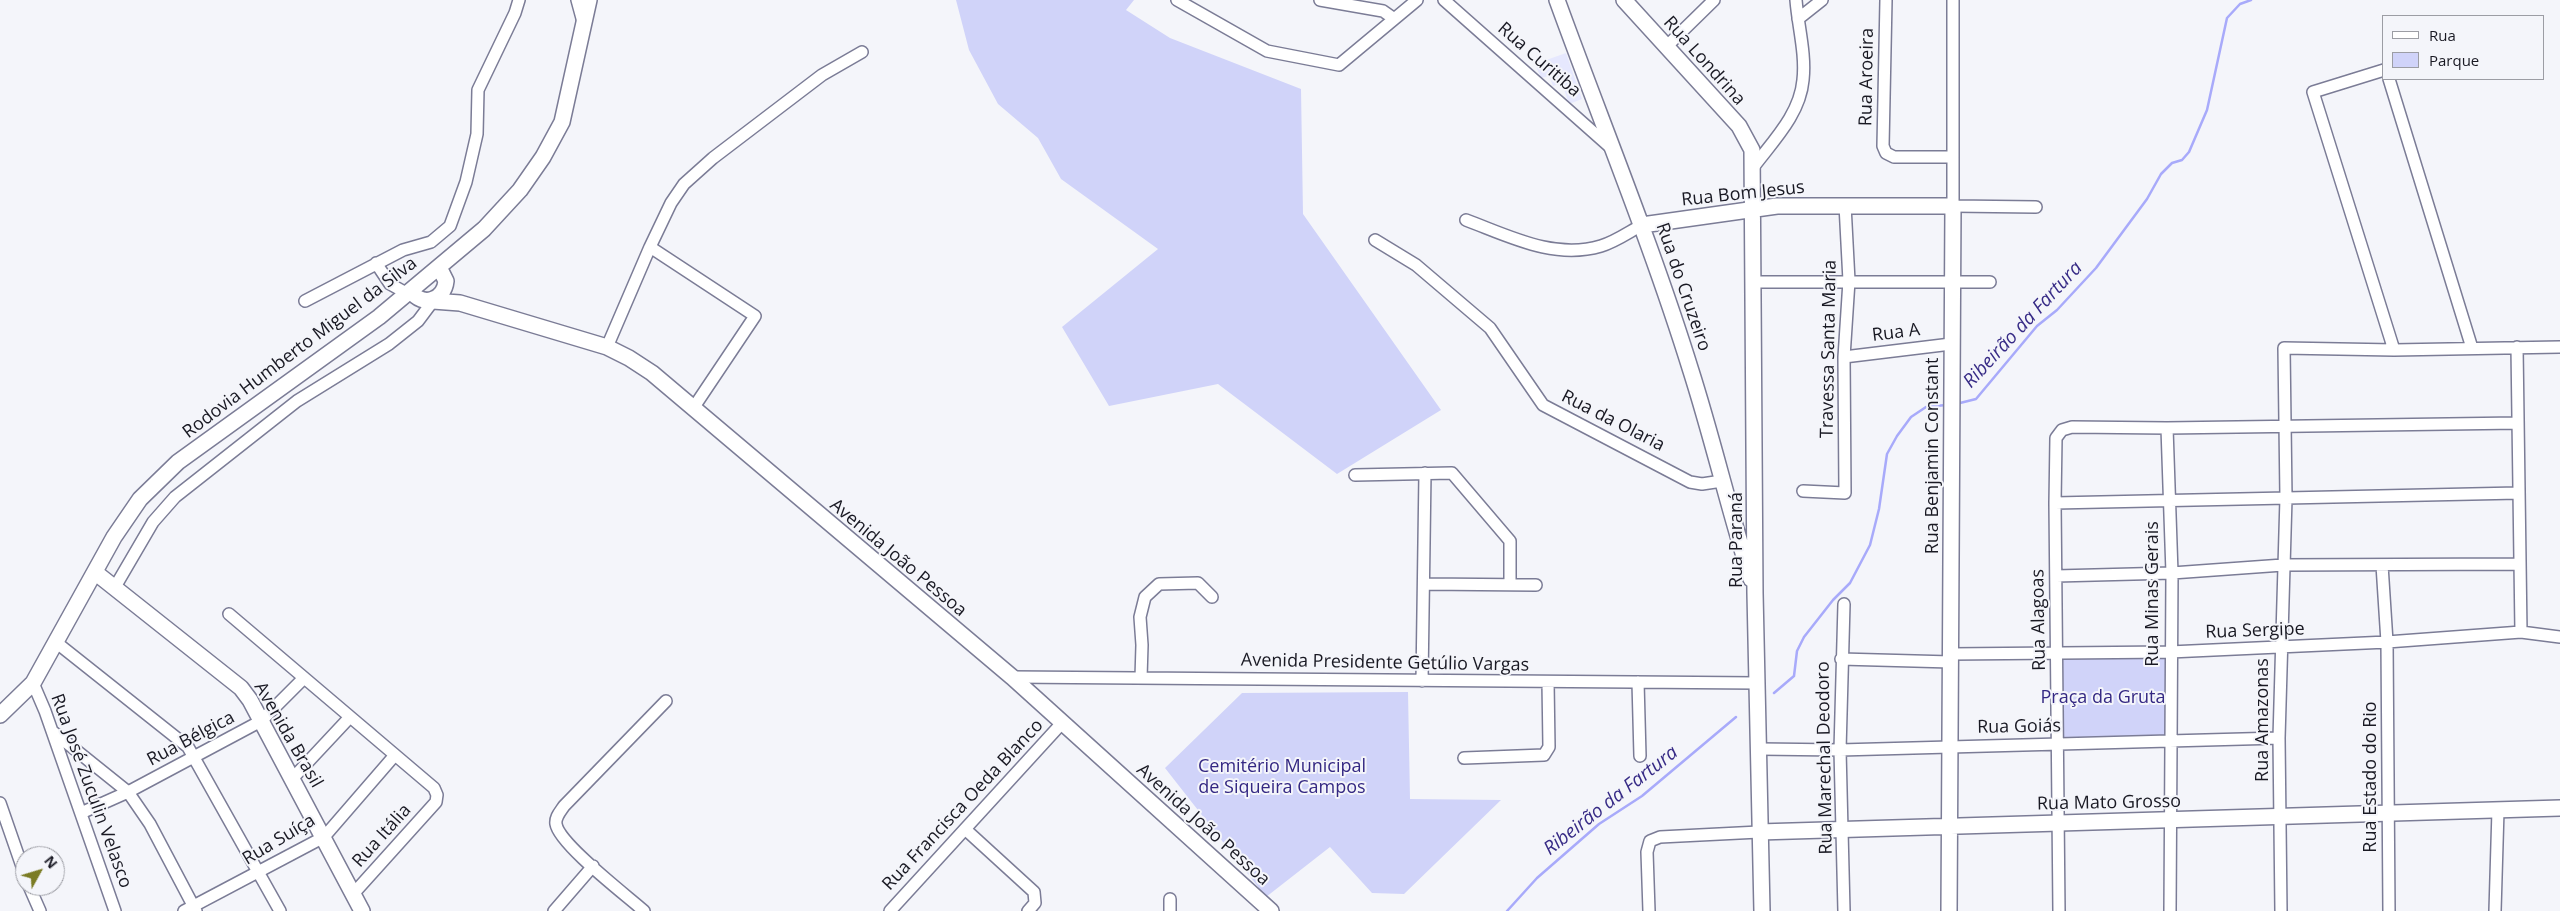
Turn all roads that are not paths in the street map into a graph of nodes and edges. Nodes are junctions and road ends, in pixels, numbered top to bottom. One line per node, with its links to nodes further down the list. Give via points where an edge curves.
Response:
1 (519, 0): 34 (street, via 478,90 477,134 466,182 450,226 431,242 403,250)
2 (577, 0): 17 (street)
3 (590, 0): 17 (street, Rodovia Humberto Miguel da Silva)
4 (1177, 0): 15 (street, via 1267,51 1339,65)
5 (1320, 0): 15 (street, via 1383,11)
6 (1417, 0): 15 (street)
7 (1444, 0): 22 (street, Rua Curitiba)
8 (1557, 0): 22 (street, Rua do Cruzeiro)
9 (1624, 0): 18 (street, Rua Londrina)
10 (1714, 0): 18 (street)
11 (1796, 0): 16 (street)
12 (1822, 0): 16 (street)
13 (1886, 0): 24 (street, Rua Aroeira, via 1883,146 1886,153 1894,157)
14 (1953, 0): 24 (street, Rua Benjamin Constant)
15 (1393, 18)
16 (1798, 19): 25 (street, via 1803,55 1803,81 1798,102)
17 (583, 22): 35 (street, Rodovia Humberto Miguel da Silva, via 578,58 562,122 543,157 514,197)
18 (1666, 46): 23 (street, Rua Londrina, via 1739,126)
19 (862, 52): 33 (street, via 822,75 684,184)
20 (2382, 71): 49 (street, via 2313,92)
21 (2389, 80): 48 (street)
22 (1610, 147): 31 (street, Rua do Cruzeiro)
23 (1752, 150): 25 (street, Rua Paraná)
24 (1953, 158): 27 (street, Rua Benjamin Constant)
25 (1752, 169): 29 (street, Rua Paraná)
26 (1845, 205): 27 (street, Rua Bom Jesus); 29 (street, Rua Bom Jesus); 36 (street, Travessa Santa Maria)
27 (1953, 206): 28 (street, Rua Bom Jesus); 38 (street, Rua Benjamin Constant)
28 (2036, 207)
29 (1751, 209): 31 (street, Rua Bom Jesus); 37 (street, Rua Paraná)
30 (1466, 220): 31 (street, Rua Bom Jesus, via 1543,248 1575,252 1602,246)
31 (1642, 225): 57 (street, Rua do Cruzeiro, via 1691,372)
32 (1375, 240): 57 (street, Rua da Olaria, via 1416,265 1490,328 1543,405 1690,482)
33 (650, 247): 45 (street); 51 (street, via 755,316)
34 (376, 263): 40 (street, Avenida João Pessoa, via 390,284); 41 (street)
35 (443, 274): 40 (street, Rodovia Humberto Miguel da Silva); 42 (street, via 443,293); 43 (street)
36 (1849, 280): 37 (street); 38 (street); 50 (street, Travessa Santa Maria)
37 (1753, 282): 63 (street, Rua Paraná)
38 (1953, 282): 39 (street); 44 (street, Rua Benjamin Constant)
39 (1990, 282)
40 (410, 292): 42 (street, Avenida João Pessoa, via 419,299); 68 (street, Rodovia Humberto Miguel da Silva, via 178,462 140,499 114,537)
41 (305, 301)
42 (432, 301): 43 (street, Avenida João Pessoa); 74 (street, via 418,321 404,332 297,401 175,497 153,522)
43 (460, 302): 45 (street, Avenida João Pessoa)
44 (1951, 344): 50 (street, Rua A); 86 (street, Rua Benjamin Constant)
45 (607, 347): 51 (street, Avenida João Pessoa, via 652,373)
46 (2518, 347): 47 (street); 48 (street); 52 (street)
47 (2560, 347)
48 (2472, 348): 49 (street)
49 (2394, 350): 53 (street, Rua Amazonas, via 2284,348)
50 (1844, 357): 58 (street, Travessa Santa Maria, via 1846,493)
51 (694, 407): 88 (street, Avenida João Pessoa)
52 (2518, 423): 53 (street); 59 (street)
53 (2286, 425): 54 (street); 60 (street, Rua Amazonas)
54 (2167, 428): 61 (street, Rua Minas Gerais); 62 (street, Rua Alagoas, via 2072,427 2062,430 2056,438)
55 (1425, 472): 56 (street); 71 (street); 72 (street, via 1452,473 1510,541)
56 (1355, 475)
57 (1722, 481): 64 (street, Rua do Cruzeiro)
58 (1803, 491)
59 (2518, 493): 60 (street); 65 (street)
60 (2286, 498): 61 (street); 66 (street, Rua Amazonas)
61 (2170, 501): 62 (street); 69 (street, Rua Minas Gerais)
62 (2055, 503): 70 (street, Rua Alagoas)
63 (1755, 505): 64 (street); 75 (street, Rua Paraná)
64 (1729, 511): 75 (street, Rua do Cruzeiro)
65 (2520, 564): 67 (street); 79 (street)
66 (2283, 565): 67 (street); 69 (street); 83 (street, Rua Amazonas)
67 (2382, 565): 81 (street, Rua Estado do Rio)
68 (96, 573): 74 (street, Avenida Brasil); 82 (street, Rodovia Humberto Miguel da Silva)
69 (2172, 573): 70 (street); 84 (street, Rua Minas Gerais)
70 (2056, 576): 85 (street, Rua Alagoas)
71 (1424, 584): 72 (street); 91 (street)
72 (1510, 584): 73 (street)
73 (1536, 585)
74 (115, 587): 99 (street, Avenida Brasil, via 233,680 250,700)
75 (1755, 593): 94 (street, Rua Paraná)
76 (1212, 597): 90 (street, via 1198,584 1159,584 1145,597 1140,617)
77 (1844, 604): 87 (street, Rua Marechal Deodoro)
78 (229, 614): 89 (street)
79 (2521, 632): 80 (street, Rua Sergipe); 81 (street, Rua Sergipe)
80 (2560, 637)
81 (2387, 642): 83 (street, Rua Sergipe); 118 (street, Rua Estado do Rio)
82 (57, 643): 95 (street, Rodovia Humberto Miguel da Silva); 110 (street, via 182,741)
83 (2281, 648): 84 (street, Rua Sergipe); 102 (street, Rua Amazonas)
84 (2170, 652): 85 (street, Rua Sergipe); 103 (street, Rua Minas Gerais)
85 (2057, 653): 86 (street, Rua Sergipe); 104 (street, Rua Alagoas)
86 (1951, 658): 87 (street, Rua Sergipe); 105 (street, Rua Benjamin Constant)
87 (1841, 659): 107 (street, Rua Marechal Deodoro)
88 (1012, 677): 90 (street, Avenida Presidente Getúlio Vargas); 100 (street, Avenida João Pessoa)
89 (304, 678): 98 (street); 99 (street, Rua Bélgica)
90 (1140, 678): 91 (street, Avenida Presidente Getúlio Vargas)
91 (1422, 681): 92 (street, Avenida Presidente Getúlio Vargas)
92 (1548, 682): 93 (street, Avenida Presidente Getúlio Vargas); 111 (street, via 1549,748 1544,755)
93 (1638, 682): 94 (street, Avenida Presidente Getúlio Vargas); 109 (street)
94 (1757, 683): 106 (street, Rua Paraná)
95 (33, 684): 97 (street, Rodovia Humberto Miguel da Silva); 101 (street, Rua José Zuculin Velasco)
96 (666, 701): 128 (street, via 557,817 561,835)
97 (0, 716)
98 (350, 717): 108 (street); 112 (street)
99 (261, 721): 110 (street, Rua Bélgica); 112 (street, Avenida Brasil)
100 (1062, 723): 124 (street, Rua Francisca Oeda Blanco); 143 (street, Avenida João Pessoa)
101 (51, 730): 113 (street); 117 (street, Rua José Zuculin Velasco)
102 (2279, 738): 103 (street, Rua Goiás); 119 (street, Rua Amazonas)
103 (2170, 741): 104 (street, Rua Goiás); 120 (street, Rua Minas Gerais)
104 (2058, 744): 105 (street, Rua Goiás); 121 (street, Rua Alagoas)
105 (1951, 746): 107 (street, Rua Goiás); 122 (street, Rua Benjamin Constant)
106 (1760, 749): 107 (street, Rua Goiás); 125 (street, Rua Paraná)
107 (1840, 750): 123 (street, Rua Marechal Deodoro)
108 (395, 755): 126 (street, Rua Suíça); 130 (street, Rua Itália, via 434,788 436,802)
109 (1640, 756)
110 (194, 757): 113 (street, Rua Bélgica); 129 (street)
111 (1464, 758)
112 (292, 778): 126 (street, Avenida Brasil)
113 (128, 792): 117 (street, Rua Bélgica); 134 (street, via 150,824)
114 (0, 803): 127 (street)
115 (2560, 808): 116 (street, Rua Mato Grosso)
116 (2498, 810): 118 (street, Rua Mato Grosso); 152 (street)
117 (81, 813): 136 (street, Rua José Zuculin Velasco)
118 (2390, 813): 119 (street, Rua Mato Grosso); 151 (street, Rua Estado do Rio)
119 (2281, 816): 120 (street, Rua Mato Grosso); 150 (street, Rua Amazonas)
120 (2169, 821): 121 (street, Rua Mato Grosso); 149 (street, Rua Minas Gerais)
121 (2058, 823): 122 (street, Rua Mato Grosso); 148 (street, Rua Alagoas)
122 (1950, 825): 123 (street, Rua Mato Grosso); 147 (street, Rua Benjamin Constant)
123 (1843, 828): 125 (street, Rua Mato Grosso); 146 (street, Rua Marechal Deodoro)
124 (965, 829): 133 (street, via 1034,892); 141 (street, Rua Francisca Oeda Blanco)
125 (1759, 832): 144 (street, Rua Mato Grosso, via 1660,837 1650,842 1647,852); 145 (street, Rua Paraná)
126 (324, 837): 129 (street, Rua Suíça); 130 (street, Avenida Brasil)
127 (15, 846)
128 (593, 866): 139 (street); 140 (street)
129 (259, 873): 134 (street, Rua Suíça); 137 (street)
130 (354, 893): 138 (street, Avenida Brasil)
131 (34, 896): 135 (street)
132 (1170, 899): 142 (street)
133 (1032, 907)
134 (191, 910)
135 (40, 911)
136 (115, 911)
137 (280, 911)
138 (362, 911)
139 (554, 911)
140 (644, 911)
141 (890, 911)
142 (1170, 911)
143 (1271, 911)
144 (1649, 911)
145 (1762, 911)
146 (1844, 911)
147 (1949, 911)
148 (2058, 911)
149 (2170, 911)
150 (2281, 911)
151 (2389, 911)
152 (2495, 911)

